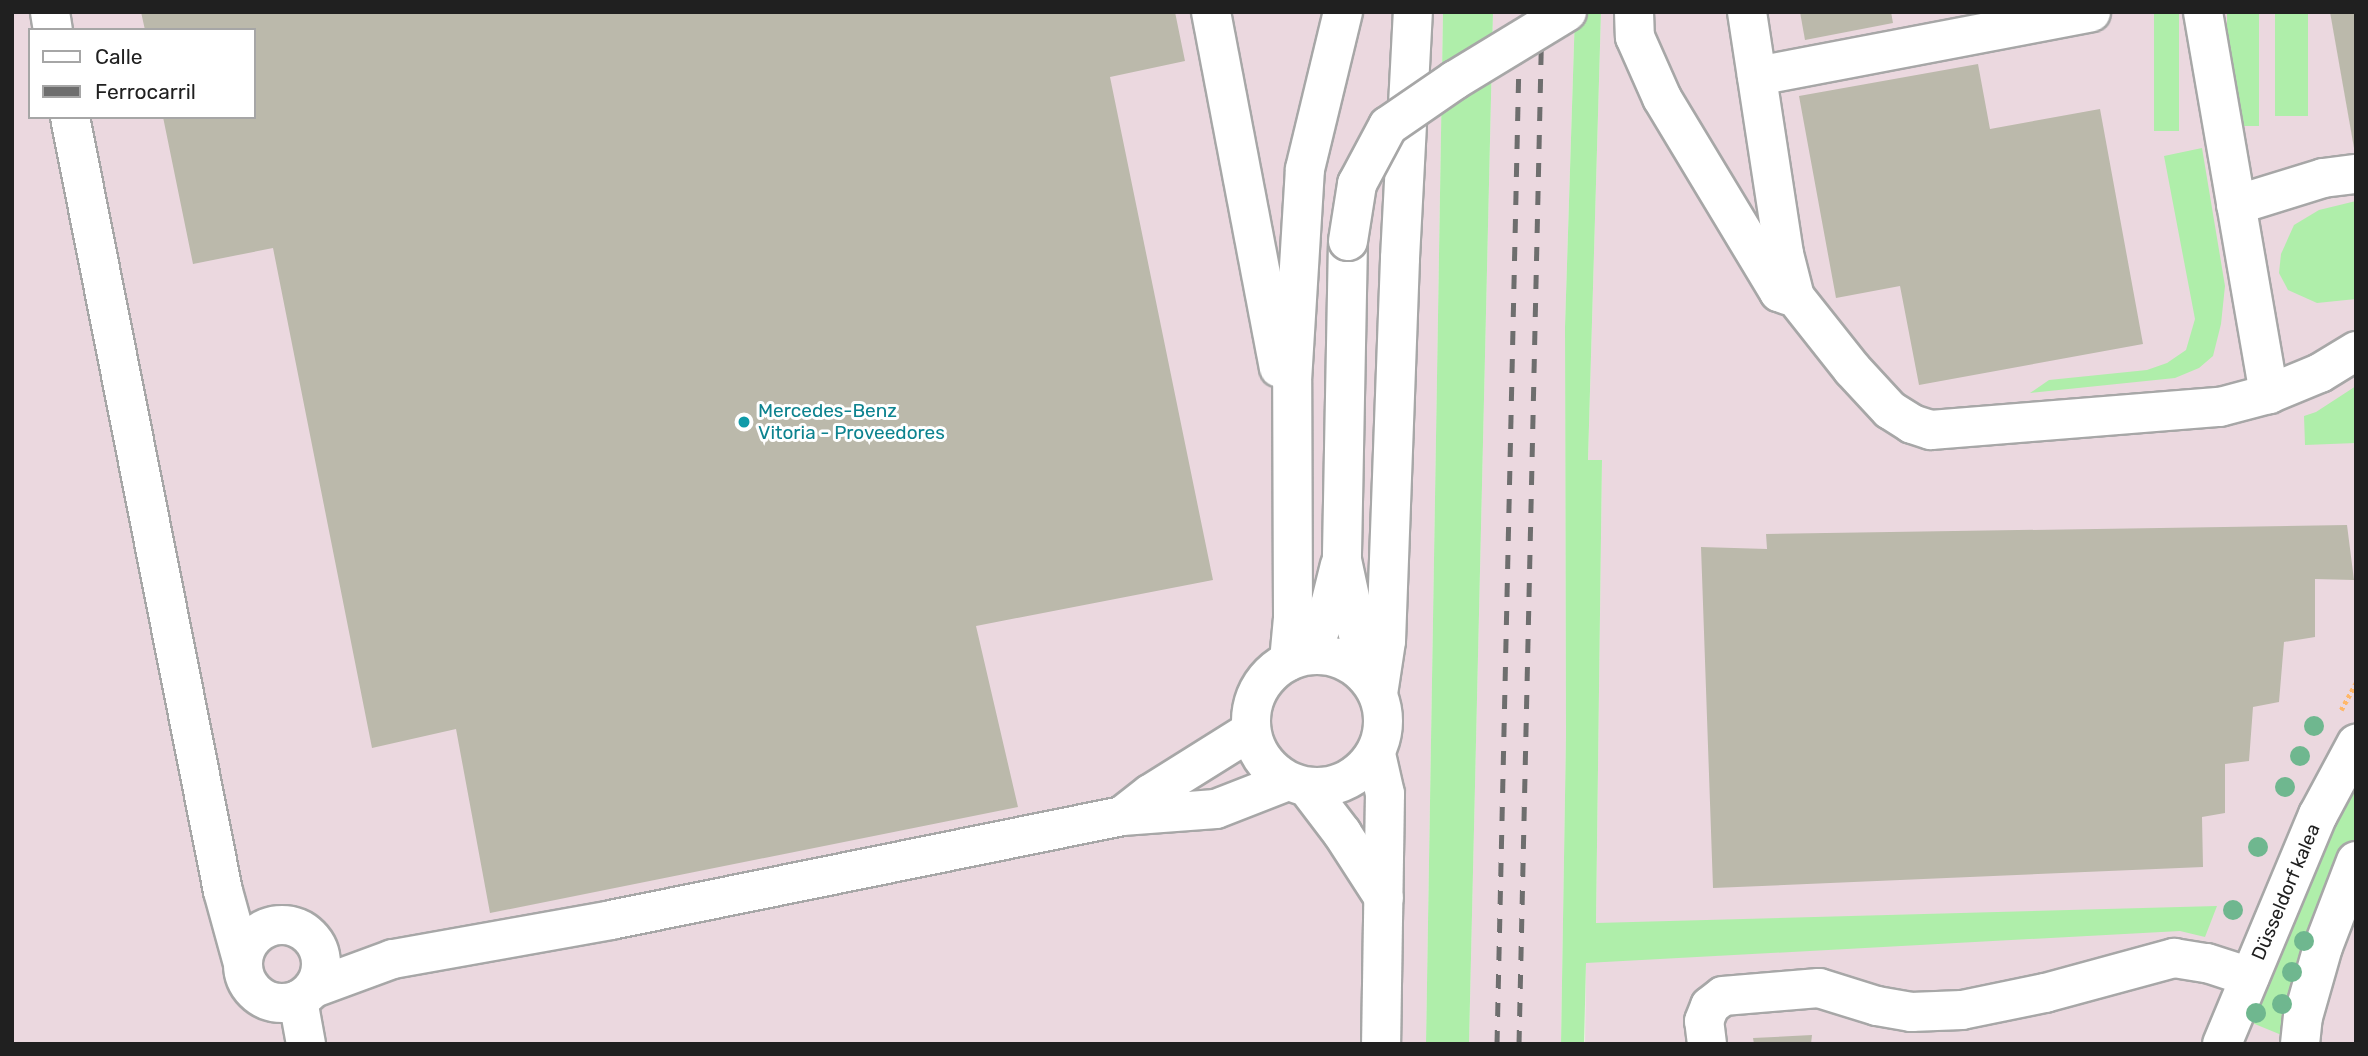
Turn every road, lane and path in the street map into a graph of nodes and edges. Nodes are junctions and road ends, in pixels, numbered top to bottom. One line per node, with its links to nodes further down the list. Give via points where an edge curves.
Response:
1 (1210, 12): 16 (street, via 1279,369)
2 (1343, 12): 16 (street, via 1305,169)
3 (1413, 12): 19 (street, via 1386,641)
4 (1567, 12): 17 (street, bridge, via 1388,126 1357,184 1348,241)
5 (1634, 12): 13 (street, via 1635,37 1662,98 1779,292)
6 (1747, 12): 9 (street)
7 (2091, 12): 9 (street)
8 (2203, 12): 12 (street)
9 (1757, 76): 13 (street, via 1784,254)
10 (71, 119): 26 (street)
11 (2356, 174): 12 (street, via 2323,178)
12 (2236, 205): 15 (street)
13 (1796, 298): 15 (street, via 1890,410 1931,430 2220,407)
14 (2356, 351): 15 (street, via 2320,373)
15 (2269, 394)
16 (1293, 414): 18 (street, via 1293,618)
17 (1342, 560): 18 (street, via 1330,605); 19 (street)
18 (1300, 658): 19 (street, via 1332,656 1352,664); 20 (street, via 1272,672 1259,689 1251,709)
19 (1373, 686): 22 (street, via 1383,714)
20 (1251, 731): 23 (street, via 1264,760); 24 (street)
21 (2356, 744): 32 (street, Düsseldorf kalea, via 2318,815)
22 (1376, 754): 23 (street, via 1347,781 1327,788); 27 (street, via 1385,794)
23 (1297, 784): 24 (street, via 1216,809); 27 (street, via 1342,833)
24 (1122, 816): 30 (street, via 611,920)
25 (2356, 861): 38 (street, via 2323,947)
26 (223, 891): 28 (street); 31 (street)
27 (1384, 898): 35 (street)
28 (267, 927): 29 (street, via 287,925); 31 (street, via 250,940)
29 (306, 932): 30 (street); 33 (street, via 319,949 321,970)
30 (393, 959): 33 (street)
31 (242, 960): 33 (street, via 246,981 259,996 278,1003)
32 (2250, 977): 36 (street, via 2174,958 2045,993 1962,1010 1911,1012 1819,988 1723,996 1710,1006 1704,1021); 37 (street, Düsseldorf kalea)
33 (306, 994): 34 (street)
34 (306, 1044)
35 (1381, 1044)
36 (1707, 1044)
37 (2222, 1044)
38 (2300, 1044)

